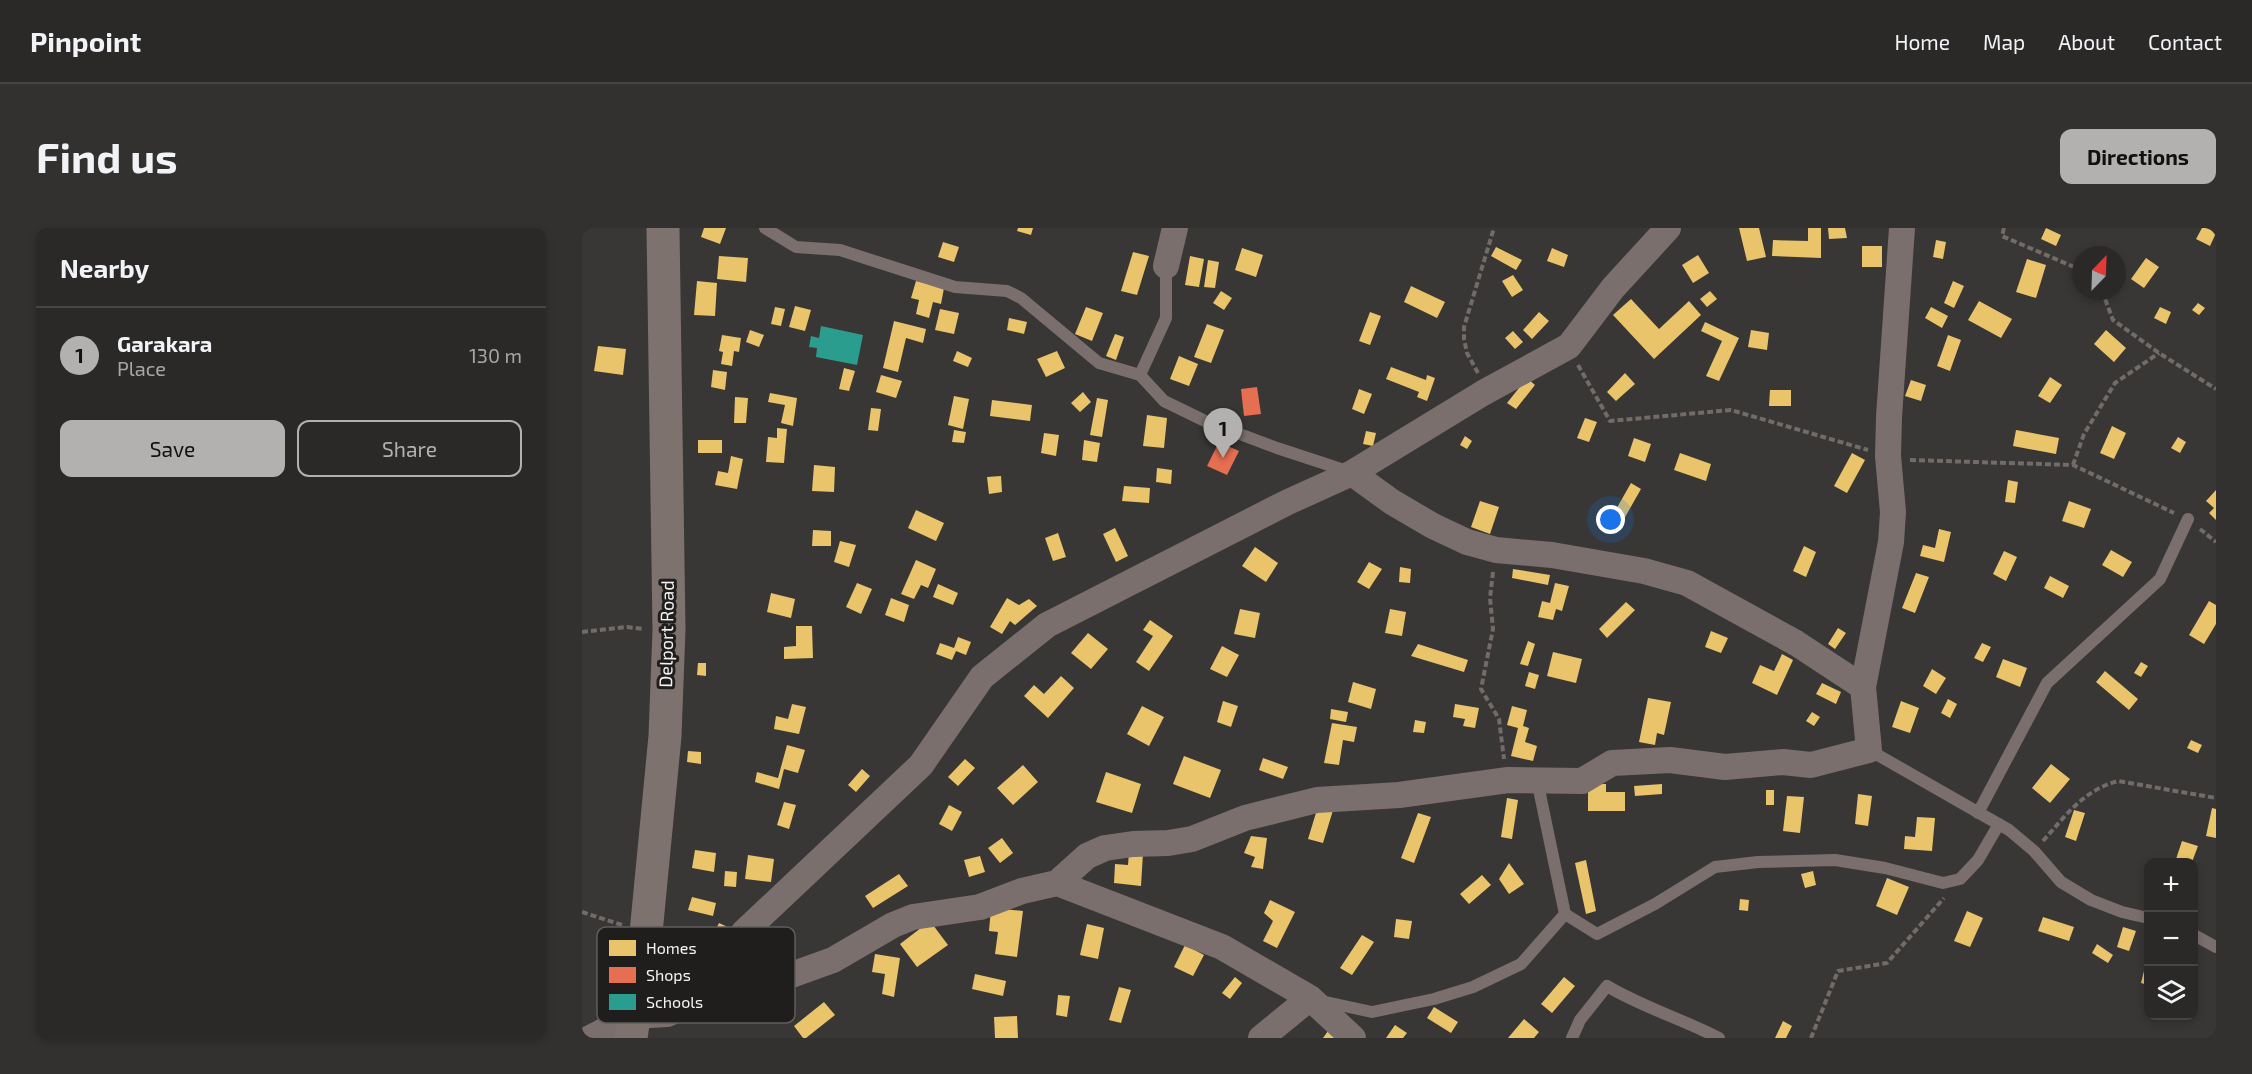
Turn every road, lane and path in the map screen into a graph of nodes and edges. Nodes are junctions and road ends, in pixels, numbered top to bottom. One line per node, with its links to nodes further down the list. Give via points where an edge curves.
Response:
1 (663, 228): 22 (street, Delport Road)
2 (765, 228): 13 (lane, via 796,247 840,250 955,287 1007,291 1021,298 1099,363)
3 (1175, 228): 8 (street)
4 (1494, 228): 15 (path, via 1464,327 1467,353 1476,366)
5 (1668, 228): 11 (street, via 1613,288)
6 (1902, 228): 16 (street)
7 (2004, 228): 9 (path, via 2002,236)
8 (1166, 266): 13 (lane, via 1166,318)
9 (2072, 266)
10 (2105, 300): 12 (path, via 2113,320)
11 (1569, 346): 15 (street); 16 (path, via 1610,421 1731,410)
12 (2159, 353): 14 (path); 17 (path, via 2115,383 2084,434)
13 (1140, 375): 18 (lane, via 1164,401 1205,421)
14 (2216, 389)
15 (1484, 393): 18 (street)
16 (1888, 456): 17 (path); 24 (street, via 1893,512 1891,543)
17 (2073, 465): 19 (path)
18 (1352, 473): 21 (street, via 1433,526); 39 (street, via 1047,625 981,677 921,765)
19 (2188, 519): 20 (path); 29 (lane, via 2160,579 2047,683)
20 (2216, 542)
21 (1496, 550): 24 (street, via 1596,562 1686,583 1796,643); 26 (path, via 1490,598 1493,629 1481,688 1498,719)
22 (669, 630): 23 (path, via 627,627); 38 (street, Delport Road, via 665,736)
23 (582, 632)
24 (1863, 687): 25 (street)
25 (1869, 750): 27 (street, via 1811,765 1783,762 1725,767 1670,760 1612,763 1582,781); 29 (lane)
26 (1508, 780): 27 (street); 32 (street, via 1399,795 1317,800 1245,818 1192,839 1105,848 1087,856)
27 (1537, 780): 35 (lane)
28 (2216, 798): 31 (path, via 2118,781 2106,784 2079,801)
29 (1978, 813): 30 (lane)
30 (1999, 824): 31 (lane); 33 (lane, via 1978,860 1960,879)
31 (2034, 851): 36 (lane, via 2061,882 2091,900)
32 (1057, 883): 42 (street, via 980,907 913,917 833,960); 43 (street, via 1222,947)
33 (1943, 883): 35 (lane, via 1835,860 1758,862 1715,867 1597,934); 50 (path, via 1945,896 1887,963 1838,971)
34 (582, 912): 37 (path)
35 (1565, 914): 43 (lane, via 1521,964 1473,987 1372,1012)
36 (2144, 917)
37 (628, 927)
38 (647, 927)
39 (749, 927)
40 (2198, 938): 41 (lane)
41 (2216, 947)
42 (795, 974)
43 (1310, 998): 46 (street); 47 (street)
44 (632, 1027): 45 (street)
45 (590, 1038)
46 (1261, 1038)
47 (1353, 1038)
48 (1572, 1038): 49 (lane, via 1580,1020 1607,986)
49 (1719, 1038)
50 (1811, 1038)

